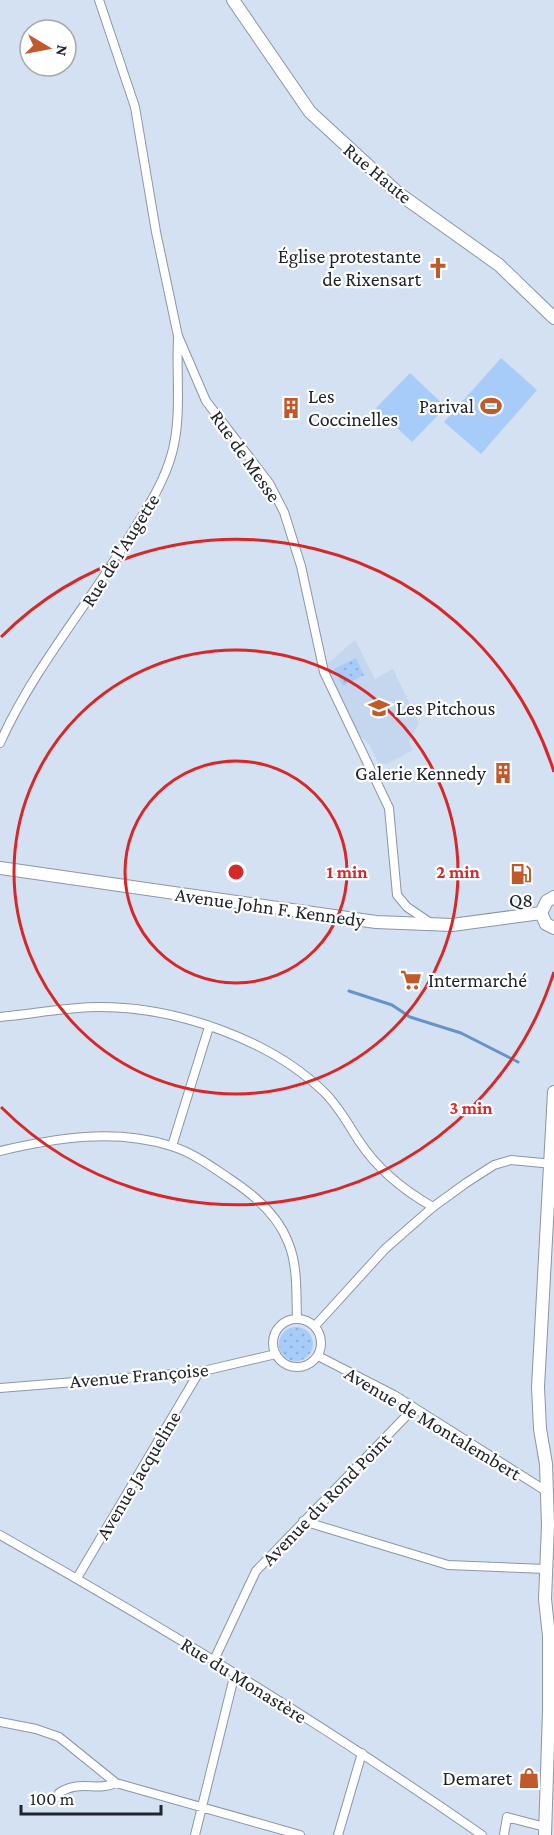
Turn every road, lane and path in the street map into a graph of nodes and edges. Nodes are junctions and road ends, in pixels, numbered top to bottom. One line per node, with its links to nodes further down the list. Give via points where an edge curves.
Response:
1 (99, 0): 4 (street, Rue de Messe, via 135,107)
2 (233, 0): 3 (street, Rue Haute, via 310,112 398,193 499,265)
3 (554, 318)
4 (178, 336): 5 (street, Rue de l'Augette, via 177,429 162,481 26,693); 9 (street, Rue de Messe, via 206,401 269,483 284,512 301,566 324,672 389,808 397,895)
5 (0, 743)
6 (0, 868): 9 (street, Avenue John F. Kennedy, via 376,922)
7 (554, 897): 8 (street, via 546,901)
8 (541, 913): 9 (street, Avenue John F. Kennedy); 10 (street)
9 (435, 926)
10 (553, 930)
11 (0, 1017): 12 (street, via 102,1007 175,1016)
12 (209, 1027): 14 (street); 17 (street, via 231,1034 300,1072 335,1104 388,1176)
13 (554, 1092): 16 (street)
14 (172, 1146): 15 (street, via 89,1136); 18 (street, via 239,1185 279,1224 294,1262)
15 (0, 1150)
16 (552, 1163): 17 (street, via 511,1160 495,1165); 25 (street, via 538,1387)
17 (433, 1207): 19 (street, via 385,1249)
18 (297, 1318): 19 (street); 20 (street, via 277,1331)
19 (315, 1326): 21 (street, via 320,1339)
20 (276, 1354): 21 (street, via 294,1367 309,1364); 22 (street, Avenue Françoise)
21 (318, 1356): 24 (street, Avenue de Montalembert)
22 (199, 1372): 23 (street, Avenue Françoise); 29 (street, Avenue Jacqueline)
23 (0, 1388)
24 (414, 1408): 25 (street, Avenue de Montalembert); 26 (street, Avenue du Rond Point)
25 (549, 1497): 28 (street)
26 (303, 1521): 28 (street, via 448,1565); 33 (street, Avenue du Rond Point, via 256,1570)
27 (0, 1535): 29 (street, Rue du Monastère)
28 (546, 1569): 30 (street)
29 (77, 1578): 33 (street, Rue du Monastère)
30 (546, 1583): 31 (street); 32 (street)
31 (554, 1601)
32 (551, 1634): 40 (street)
33 (214, 1660): 34 (street, Rue du Monastère)
34 (235, 1673): 36 (street, Rue du Monastère); 39 (street)
35 (0, 1722): 37 (street, via 36,1728 59,1737)
36 (362, 1753): 43 (street); 44 (street, Rue du Monastère)
37 (116, 1783): 38 (street, via 70,1786); 39 (street)
38 (59, 1793)
39 (201, 1807): 41 (street); 42 (street)
40 (545, 1831): 45 (street, via 507,1817)
41 (195, 1835)
42 (300, 1835)
43 (338, 1835)
44 (482, 1835)
45 (504, 1835)

